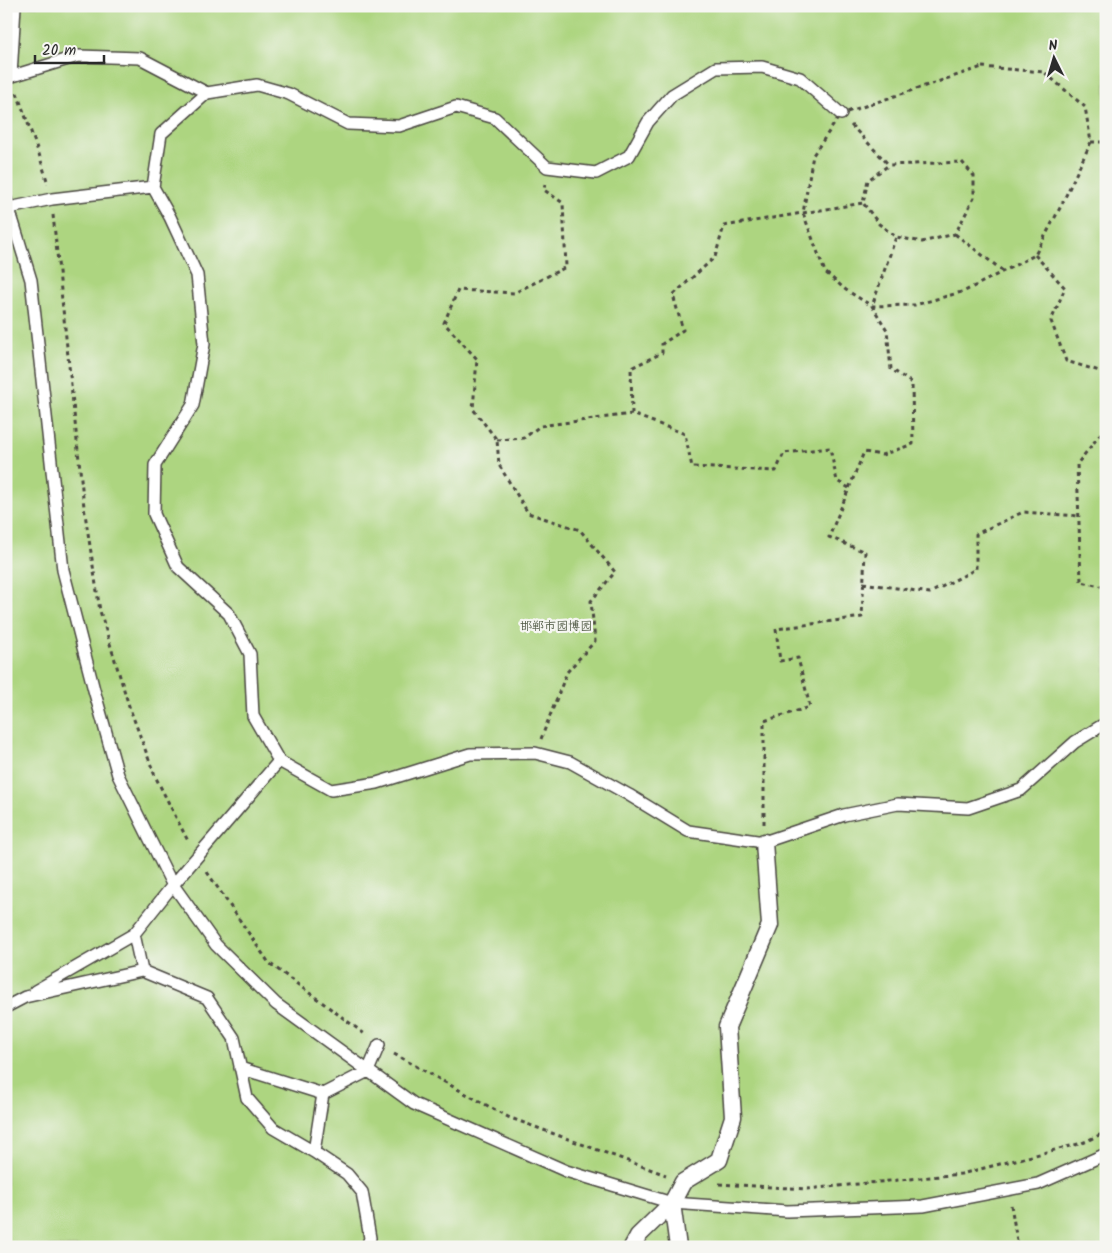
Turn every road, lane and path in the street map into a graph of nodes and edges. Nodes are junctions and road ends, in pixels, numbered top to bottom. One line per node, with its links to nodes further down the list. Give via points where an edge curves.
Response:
1 (15, 6): 2 (lane)
2 (9, 77): 3 (lane, via 78,56 140,58); 10 (path, via 39,154)
3 (207, 93): 8 (lane, via 257,85 289,94 348,124 399,126 456,107 495,118); 9 (lane, via 161,134)
4 (841, 114): 5 (path, via 982,67 1044,72 1084,107); 7 (path); 8 (lane, via 800,78 762,67 716,68 672,95 648,122 629,156 596,173); 13 (path, via 813,155)
5 (1091, 142): 6 (path); 16 (path)
6 (1106, 142)
7 (889, 165): 11 (path, via 868,180); 14 (path, via 962,162 974,176 974,198)
8 (547, 167): 22 (path, via 544,190 562,203 566,267 514,292 458,290 444,323 477,359 473,409)
9 (152, 187): 10 (lane); 29 (lane, via 197,275 204,344 193,405 155,465 154,514 178,567 230,614 250,654 252,716)
10 (52, 199): 12 (lane); 31 (path, via 84,507 100,611 129,706 155,776)
11 (863, 203): 13 (path); 15 (path, via 879,224)
12 (8, 204): 32 (lane, via 31,280 64,570 118,775)
13 (803, 213): 18 (path, via 826,272 846,290); 20 (path, via 724,226 716,257 673,295 683,330 662,344 662,353 631,368)
14 (955, 234): 15 (path, via 922,242); 17 (path)
15 (896, 237): 18 (path)
16 (1035, 255): 17 (path); 19 (path, via 1065,288 1051,321 1066,361)
17 (1003, 271): 18 (path, via 965,291 915,305)
18 (872, 306): 23 (path, via 887,330 891,369 912,383 913,444 882,455 864,452)
19 (1106, 373)
20 (632, 414): 22 (path, via 540,426 524,438); 23 (path, via 685,434 692,467 776,471 784,453 830,448 837,481)
21 (1106, 427): 24 (path, via 1077,464)
22 (497, 440): 28 (path, via 499,465 528,512 580,530 615,572 592,601 595,641 567,672)
23 (849, 488): 25 (path, via 829,537 865,552)
24 (1079, 516): 25 (path, via 1023,512 976,534 976,569 930,593); 26 (path, via 1081,582)
25 (863, 583): 30 (path, via 862,617 776,630 780,661 798,658 810,707 764,721)
26 (1106, 587)
27 (1106, 723): 30 (lane, via 1075,742 1021,790 968,808 898,804 844,815)
28 (535, 753): 29 (lane, via 470,754 377,783 330,790); 30 (lane, via 570,762 688,831)
29 (280, 761): 31 (lane)
30 (764, 842): 44 (street, via 770,925 727,1027 733,1117 719,1160)
31 (197, 858): 32 (lane); 37 (path, via 269,963)
32 (173, 885): 33 (lane); 39 (lane, via 216,946 276,1004)
33 (134, 934): 34 (lane); 35 (lane)
34 (142, 971): 35 (lane); 38 (lane, via 207,998 234,1038)
35 (25, 997): 36 (lane)
36 (6, 1007)
37 (379, 1045): 39 (lane); 44 (path, via 508,1117)
38 (240, 1068): 40 (lane); 42 (lane, via 247,1098 273,1128)
39 (368, 1071): 40 (lane); 46 (lane, via 414,1104 566,1172)
40 (323, 1094): 42 (lane)
41 (1106, 1132): 44 (path, via 1082,1143 961,1174 807,1189)
42 (314, 1152): 47 (lane, via 347,1174 362,1192 370,1238)
43 (1106, 1154): 45 (lane, via 1038,1184)
44 (683, 1182): 46 (street)
45 (1008, 1189): 46 (lane, via 923,1206 787,1211); 50 (path)
46 (672, 1203): 48 (street, via 638,1236); 49 (street)
47 (367, 1247)
48 (632, 1247)
49 (678, 1247)
50 (1018, 1247)

